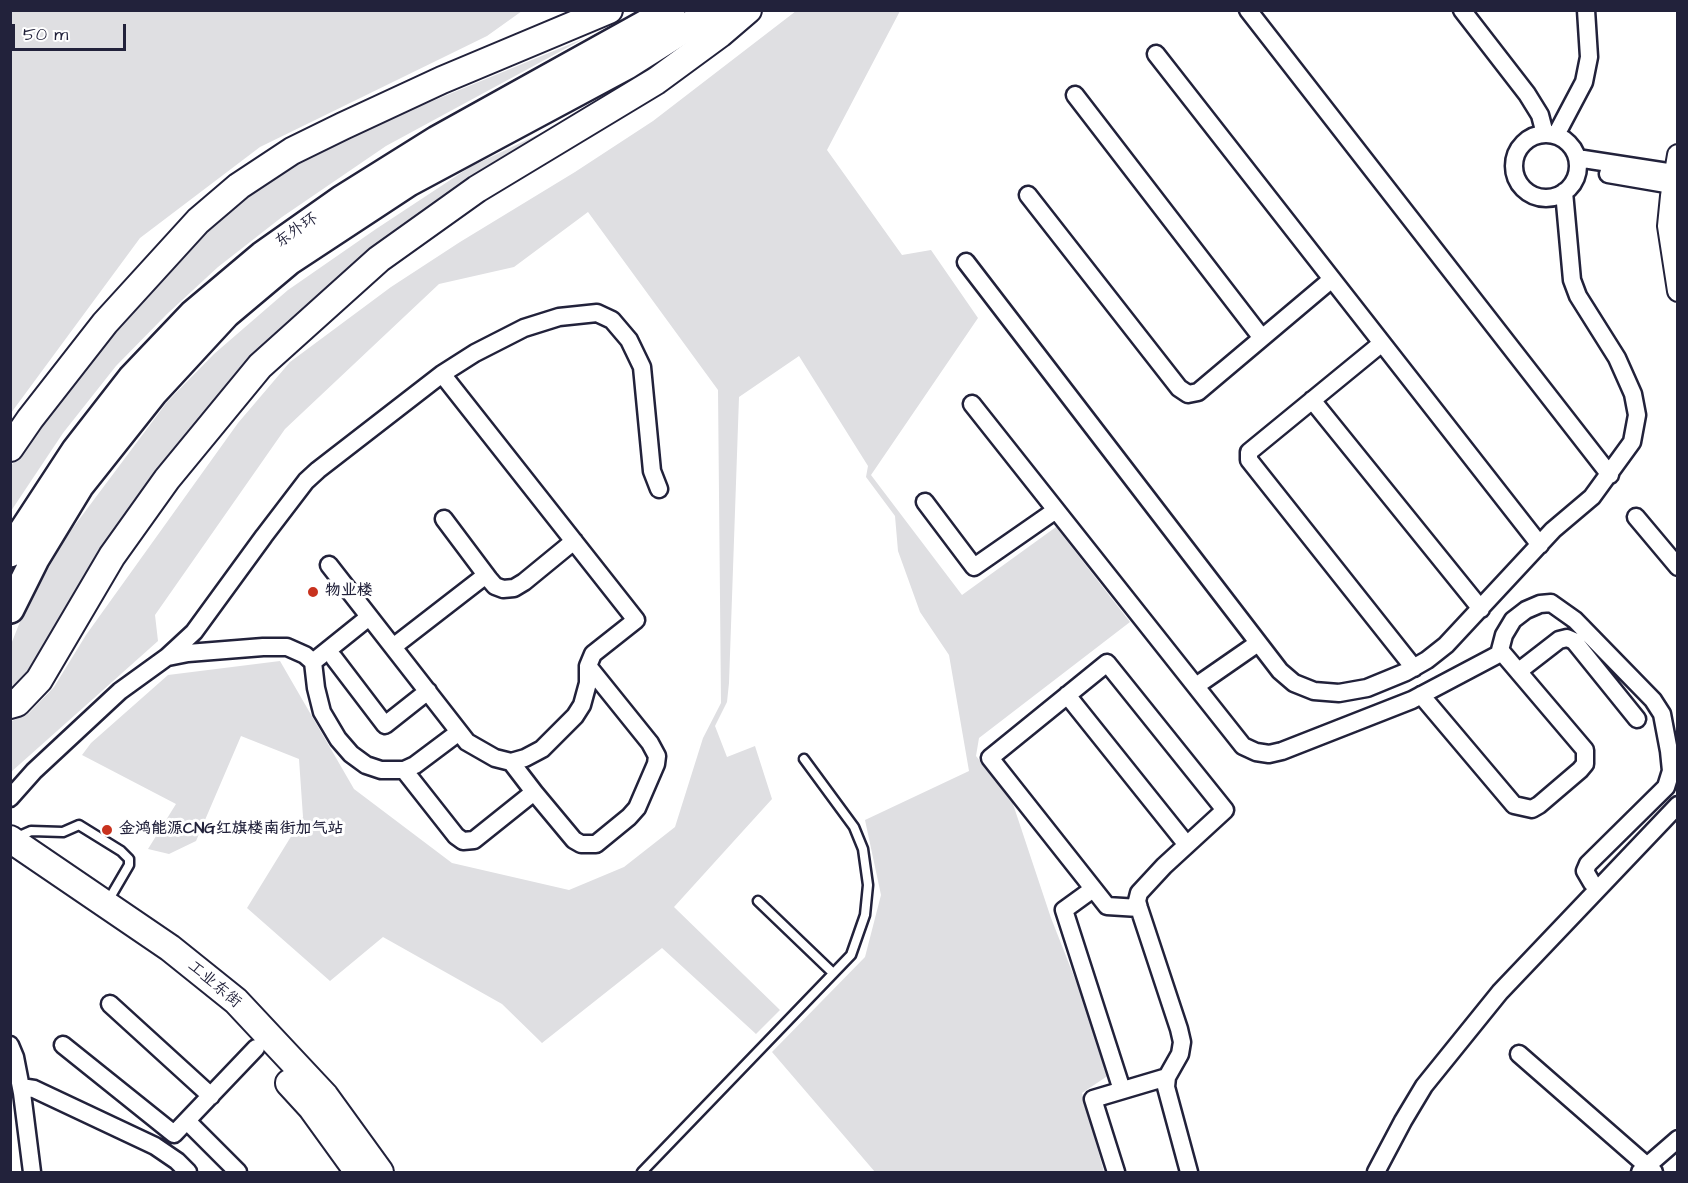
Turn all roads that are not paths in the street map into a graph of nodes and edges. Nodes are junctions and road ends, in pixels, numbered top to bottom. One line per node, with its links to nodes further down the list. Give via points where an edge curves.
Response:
1 (609, 10): 23 (main road, via 343,126 238,186 198,221 105,323)
2 (671, 10): 32 (highway, 东外环, via 437,140 263,255 193,314 132,378 76,450)
3 (714, 10): 36 (highway, via 627,65 409,182 289,261 226,314 153,393 80,485)
4 (748, 10): 52 (main road, via 656,81 477,189 379,259 260,366 167,478 112,556 39,680 17,703)
5 (1248, 10): 24 (street)
6 (1462, 10): 10 (street, via 1527,94)
7 (1586, 10): 10 (street, via 1589,57 1584,82)
8 (1156, 54): 16 (street)
9 (1076, 95): 18 (street)
10 (1550, 135): 11 (street, via 1565,140); 13 (street, via 1535,135 1526,140 1514,158 1513,168 1521,187 1530,194 1550,198)
11 (1577, 163): 12 (street); 13 (street, via 1575,179)
12 (1675, 171): 17 (street, via 1668,226)
13 (1564, 192): 24 (street, via 1572,280 1617,358 1633,394 1637,415 1632,442)
14 (1028, 195): 18 (street, via 1179,388 1188,394 1198,392)
15 (966, 262): 39 (street)
16 (1332, 279): 18 (street); 19 (street)
17 (1677, 291)
18 (1262, 338)
19 (1382, 343): 21 (street); 31 (street)
20 (442, 374): 25 (street, via 524,328 559,317 597,313 612,320 629,340 642,367 652,471); 30 (street); 42 (street, via 306,481 194,632)
21 (1312, 400): 37 (street); 46 (street, via 1249,452 1249,460)
22 (972, 404): 27 (street)
23 (10, 448)
24 (1610, 475): 31 (street)
25 (659, 489)
26 (925, 502): 27 (street, via 974,567)
27 (1056, 510): 48 (street)
28 (1636, 517): 34 (street)
29 (444, 519): 35 (street)
30 (574, 541): 35 (street, via 514,588 495,586); 45 (street, via 636,620 593,654)
31 (1540, 545): 37 (street)
32 (10, 553)
33 (329, 565): 38 (street)
34 (1677, 567)
35 (486, 575): 40 (street)
36 (10, 609)
37 (1481, 609): 46 (street, via 1446,645)
38 (369, 617): 40 (street); 44 (street)
39 (1258, 643): 46 (street, via 1280,671 1294,683 1314,691 1340,693 1367,688); 48 (street)
40 (393, 647): 49 (street)
41 (1500, 650): 47 (street); 51 (street); 64 (street, via 1513,620 1526,610 1551,603 1575,620 1662,714 1671,771 1666,787 1588,864 1587,876)
42 (167, 657): 44 (street, via 287,647); 59 (street, via 120,691)
43 (334, 658): 49 (street, via 385,725)
44 (313, 662): 57 (street, via 322,712 338,739 366,765 381,770)
45 (588, 666): 56 (street, via 588,683 575,716 542,749); 58 (street, via 650,743 657,756 656,764 637,808 596,844 574,840)
46 (1414, 668)
47 (1519, 671): 51 (street, via 1586,756 1580,770 1532,809 1514,805); 53 (street, via 1567,638 1574,641)
48 (1196, 686): 51 (street, via 1243,746 1269,754)
49 (428, 691): 54 (street)
50 (1067, 695): 62 (street); 62 (street, via 1107,663 1225,810); 65 (street, via 990,758)
51 (1421, 695)
52 (10, 705)
53 (1637, 719)
54 (459, 732): 56 (street, via 479,750); 57 (street)
55 (804, 759): 69 (lane, via 855,827 868,885 865,915 851,955)
56 (511, 762): 58 (street)
57 (404, 770): 58 (street, via 463,841 474,840)
58 (534, 792)
59 (10, 798)
60 (1677, 805): 64 (street)
61 (11, 839): 67 (main road, 工业东街); 67 (lane, via 31,831 63,832 79,825 122,851 129,865 110,895)
62 (1187, 845): 68 (street, via 1139,893)
63 (10, 851): 73 (main road, 工业东街, via 161,959 225,1014)
64 (1599, 888): 90 (street, via 1500,992 1424,1086)
65 (1093, 889): 68 (street, via 1107,906); 77 (street, via 1064,910)
66 (758, 901): 69 (lane)
67 (110, 907): 86 (main road, 工业东街, via 170,948 236,1001 325,1096)
68 (1139, 908): 75 (street, via 1182,1042)
69 (833, 973): 87 (lane)
70 (110, 1004): 78 (street)
71 (10, 1045): 76 (street)
72 (63, 1045): 79 (street, via 174,1134)
73 (256, 1048): 78 (street); 85 (main road, 工业东街, via 311,1107)
74 (1519, 1054): 81 (street)
75 (1167, 1077): 77 (street); 89 (street, via 1166,1087)
76 (21, 1087): 82 (street); 83 (street, via 34,1089 155,1146)
77 (1122, 1090): 88 (street, via 1093,1099)
78 (210, 1096): 79 (street)
79 (187, 1121): 84 (street)
80 (1677, 1139): 81 (street)
81 (1647, 1171)
82 (32, 1173)
83 (188, 1173)
84 (238, 1173)
85 (358, 1173)
86 (380, 1173)
87 (642, 1173)
88 (1116, 1173)
89 (1189, 1173)
90 (1376, 1173)

